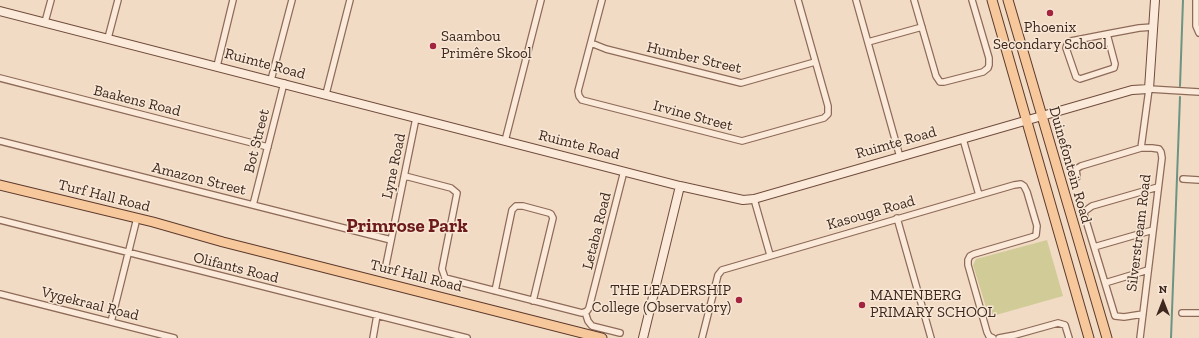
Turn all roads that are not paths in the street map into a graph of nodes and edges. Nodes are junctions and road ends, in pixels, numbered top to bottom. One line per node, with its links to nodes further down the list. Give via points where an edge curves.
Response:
1 (51, 0): 17 (street)
2 (118, 0): 22 (street)
3 (233, 0): 26 (street)
4 (292, 0): 28 (street)
5 (350, 0): 32 (street)
6 (541, 0): 38 (street)
7 (602, 0): 24 (street, Irvine Street)
8 (798, 0): 25 (street, Irvine Street)
9 (856, 0): 23 (street)
10 (914, 0): 18 (street)
11 (972, 0): 18 (street, via 989,58 990,65 986,71 940,82)
12 (992, 0): 35 (main road, Duinefontein Road)
13 (1008, 0): 33 (main road, Duinefontein Road)
14 (1155, 0): 19 (street)
15 (1196, 0): 20 (street, via 1196,26)
16 (0, 11): 17 (street, Ruimte Road)
17 (45, 22): 22 (street, Ruimte Road)
18 (922, 26): 23 (street)
19 (1154, 27): 21 (street); 30 (street)
20 (1199, 33)
21 (1107, 34): 21 (street, via 1068,43 1066,48 1077,78 1114,68)
22 (108, 38): 26 (street, Ruimte Road)
23 (868, 42): 41 (street)
24 (591, 44): 25 (street, Humber Street, via 741,83); 25 (street, Irvine Street, via 578,91 582,100 738,140 826,117 829,112 828,106)
25 (815, 62)
26 (217, 66): 28 (street, Ruimte Road)
27 (0, 78): 39 (street, Baakens Road)
28 (271, 80): 29 (street, Ruimte Road)
29 (284, 83): 32 (street, Ruimte Road); 39 (street, Bot Street)
30 (1149, 89): 31 (street); 33 (street, Ruimte Road, via 1132,90); 40 (street)
31 (1199, 92)
32 (326, 94): 34 (street, Ruimte Road)
33 (1042, 116): 35 (street, Ruimte Road); 86 (main road, Duinefontein Road)
34 (416, 118): 38 (street, Ruimte Road); 43 (street, Lyne Road)
35 (1027, 120): 36 (street, Ruimte Road); 85 (main road, Duinefontein Road)
36 (964, 139): 41 (street, Ruimte Road); 51 (street)
37 (0, 140): 53 (street, Amazon Street)
38 (505, 141): 42 (street, Ruimte Road)
39 (268, 146): 53 (street, Bot Street)
40 (1141, 148): 44 (street, Silverstream Road, via 1081,166 1076,169); 49 (street, Silverstream Road, via 1159,149 1161,152)
41 (900, 157): 52 (street, Ruimte Road)
42 (624, 171): 48 (street, Ruimte Road); 68 (street, Letaba Road, via 589,308)
43 (405, 176): 58 (street, Lyne Road); 65 (street, via 451,188 457,193 442,269 445,278)
44 (1077, 177)
45 (1183, 179): 46 (street)
46 (1199, 180)
47 (0, 185): 56 (main road, Turf Hall Road)
48 (680, 186): 52 (street, Ruimte Road, via 733,199); 79 (street)
49 (1158, 187): 57 (street, Silverstream Road); 59 (street, via 1086,209 1084,214)
50 (0, 190): 56 (main road, Turf Hall Road)
51 (979, 195): 54 (street, Kasouga Road); 82 (street, Kasouga Road, via 1023,185 1038,232 1032,237 974,254 968,260 987,332)
52 (754, 199): 61 (street)
53 (253, 205): 58 (street, Amazon Street)
54 (897, 218): 61 (street, Kasouga Road); 81 (street)
55 (0, 220): 60 (street, Olifants Road)
56 (137, 221): 60 (street); 78 (main road, Turf Hall Road)
57 (1153, 230): 59 (street); 63 (street, Silverstream Road)
58 (391, 240): 62 (street, Lyne Road)
59 (1094, 247): 64 (street)
60 (129, 253): 72 (street, Olifants Road); 73 (street)
61 (770, 255): 80 (street, Kasouga Road, via 719,272)
62 (386, 265)
63 (1148, 270): 64 (street); 71 (street, Silverstream Road)
64 (1105, 283): 71 (street, via 1115,316 1124,318)
65 (495, 291): 67 (street); 67 (street, via 512,210 516,206 523,206 551,214 553,218)
66 (0, 294): 73 (street, Vygekraal Road)
67 (533, 301): 68 (street)
68 (585, 312): 74 (street, via 592,326)
69 (1182, 312): 70 (street)
70 (1199, 313)
71 (1143, 314): 87 (street, Silverstream Road)
72 (377, 315): 76 (street); 77 (street, Olifants Road)
73 (111, 322): 75 (street, Vygekraal Road)
74 (620, 333)
75 (174, 338)
76 (372, 338)
77 (467, 338)
78 (602, 338)
79 (643, 338)
80 (702, 338)
81 (931, 338)
82 (993, 338)
83 (999, 338): 84 (street, via 1058,323 1065,325)
84 (1069, 338)
85 (1089, 338)
86 (1107, 338)
87 (1140, 338)

